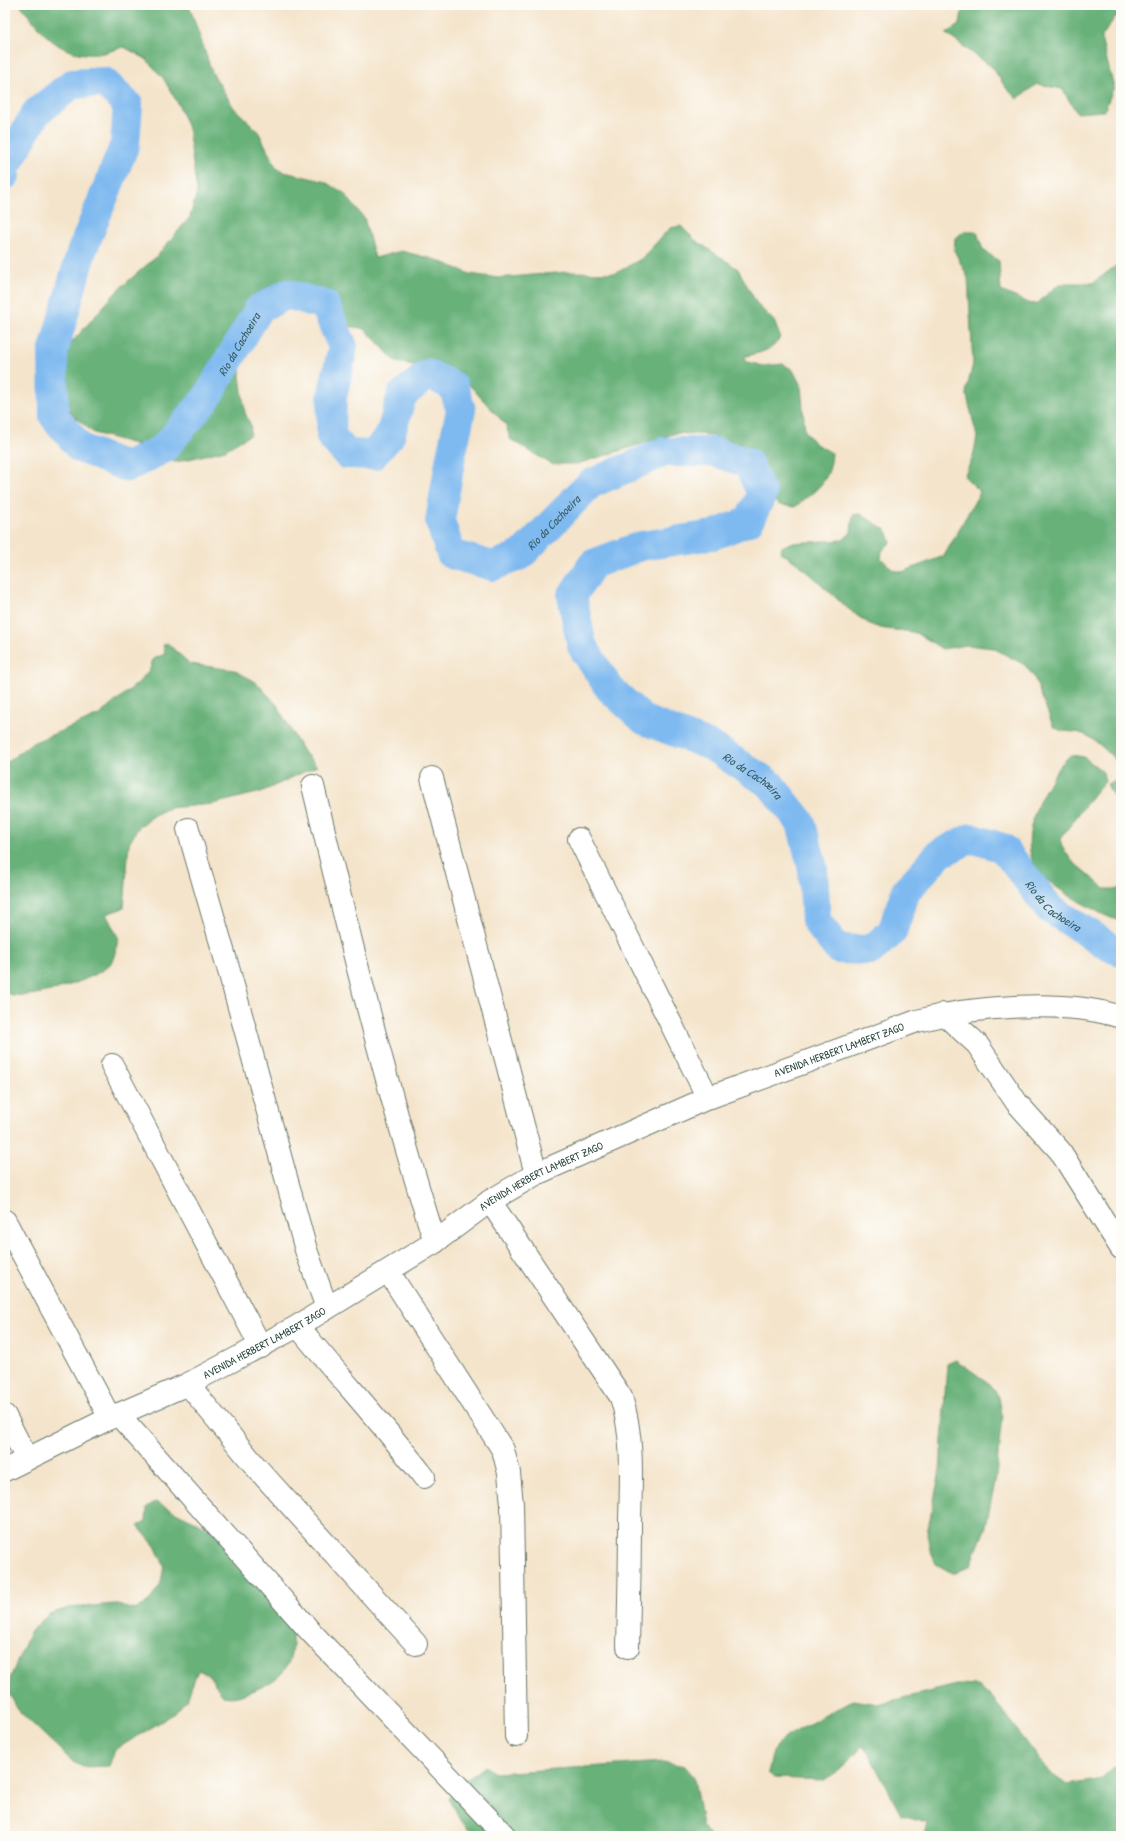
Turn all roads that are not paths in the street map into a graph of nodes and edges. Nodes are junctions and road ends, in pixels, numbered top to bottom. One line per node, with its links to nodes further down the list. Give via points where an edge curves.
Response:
1 (432, 778): 9 (street)
2 (313, 786): 12 (street, via 351,942 419,1193)
3 (188, 829): 15 (street, via 306,1250)
4 (579, 839): 8 (street)
5 (944, 1014): 6 (street, AVENIDA HERBERT LAMBERT ZAGO, via 1012,1008 1069,1007 1102,1010); 8 (street, AVENIDA HERBERT LAMBERT ZAGO, via 917,1021); 13 (street, via 977,1044 1017,1102 1060,1151)
6 (1121, 1017)
7 (112, 1066): 17 (street)
8 (708, 1098): 9 (street, AVENIDA HERBERT LAMBERT ZAGO)
9 (536, 1174): 10 (street, AVENIDA HERBERT LAMBERT ZAGO)
10 (490, 1201): 12 (street, AVENIDA HERBERT LAMBERT ZAGO); 25 (street, via 621,1397 627,1416 631,1468)
11 (5, 1221): 20 (street)
12 (435, 1242): 14 (street, AVENIDA HERBERT LAMBERT ZAGO)
13 (1121, 1248)
14 (388, 1271): 15 (street, AVENIDA HERBERT LAMBERT ZAGO); 26 (street, via 503,1450 509,1473 512,1505)
15 (327, 1308): 16 (street, AVENIDA HERBERT LAMBERT ZAGO)
16 (298, 1326): 17 (street, AVENIDA HERBERT LAMBERT ZAGO); 23 (street, via 393,1436)
17 (261, 1346): 18 (street, AVENIDA HERBERT LAMBERT ZAGO)
18 (188, 1384): 20 (street, AVENIDA HERBERT LAMBERT ZAGO); 24 (street, via 256,1467)
19 (5, 1416): 21 (street)
20 (114, 1416): 21 (street, AVENIDA HERBERT LAMBERT ZAGO); 27 (street, via 310,1631)
21 (28, 1459): 22 (street, AVENIDA HERBERT LAMBERT ZAGO)
22 (5, 1470)
23 (424, 1477)
24 (416, 1644)
25 (628, 1647)
26 (516, 1736)
27 (505, 1836)

